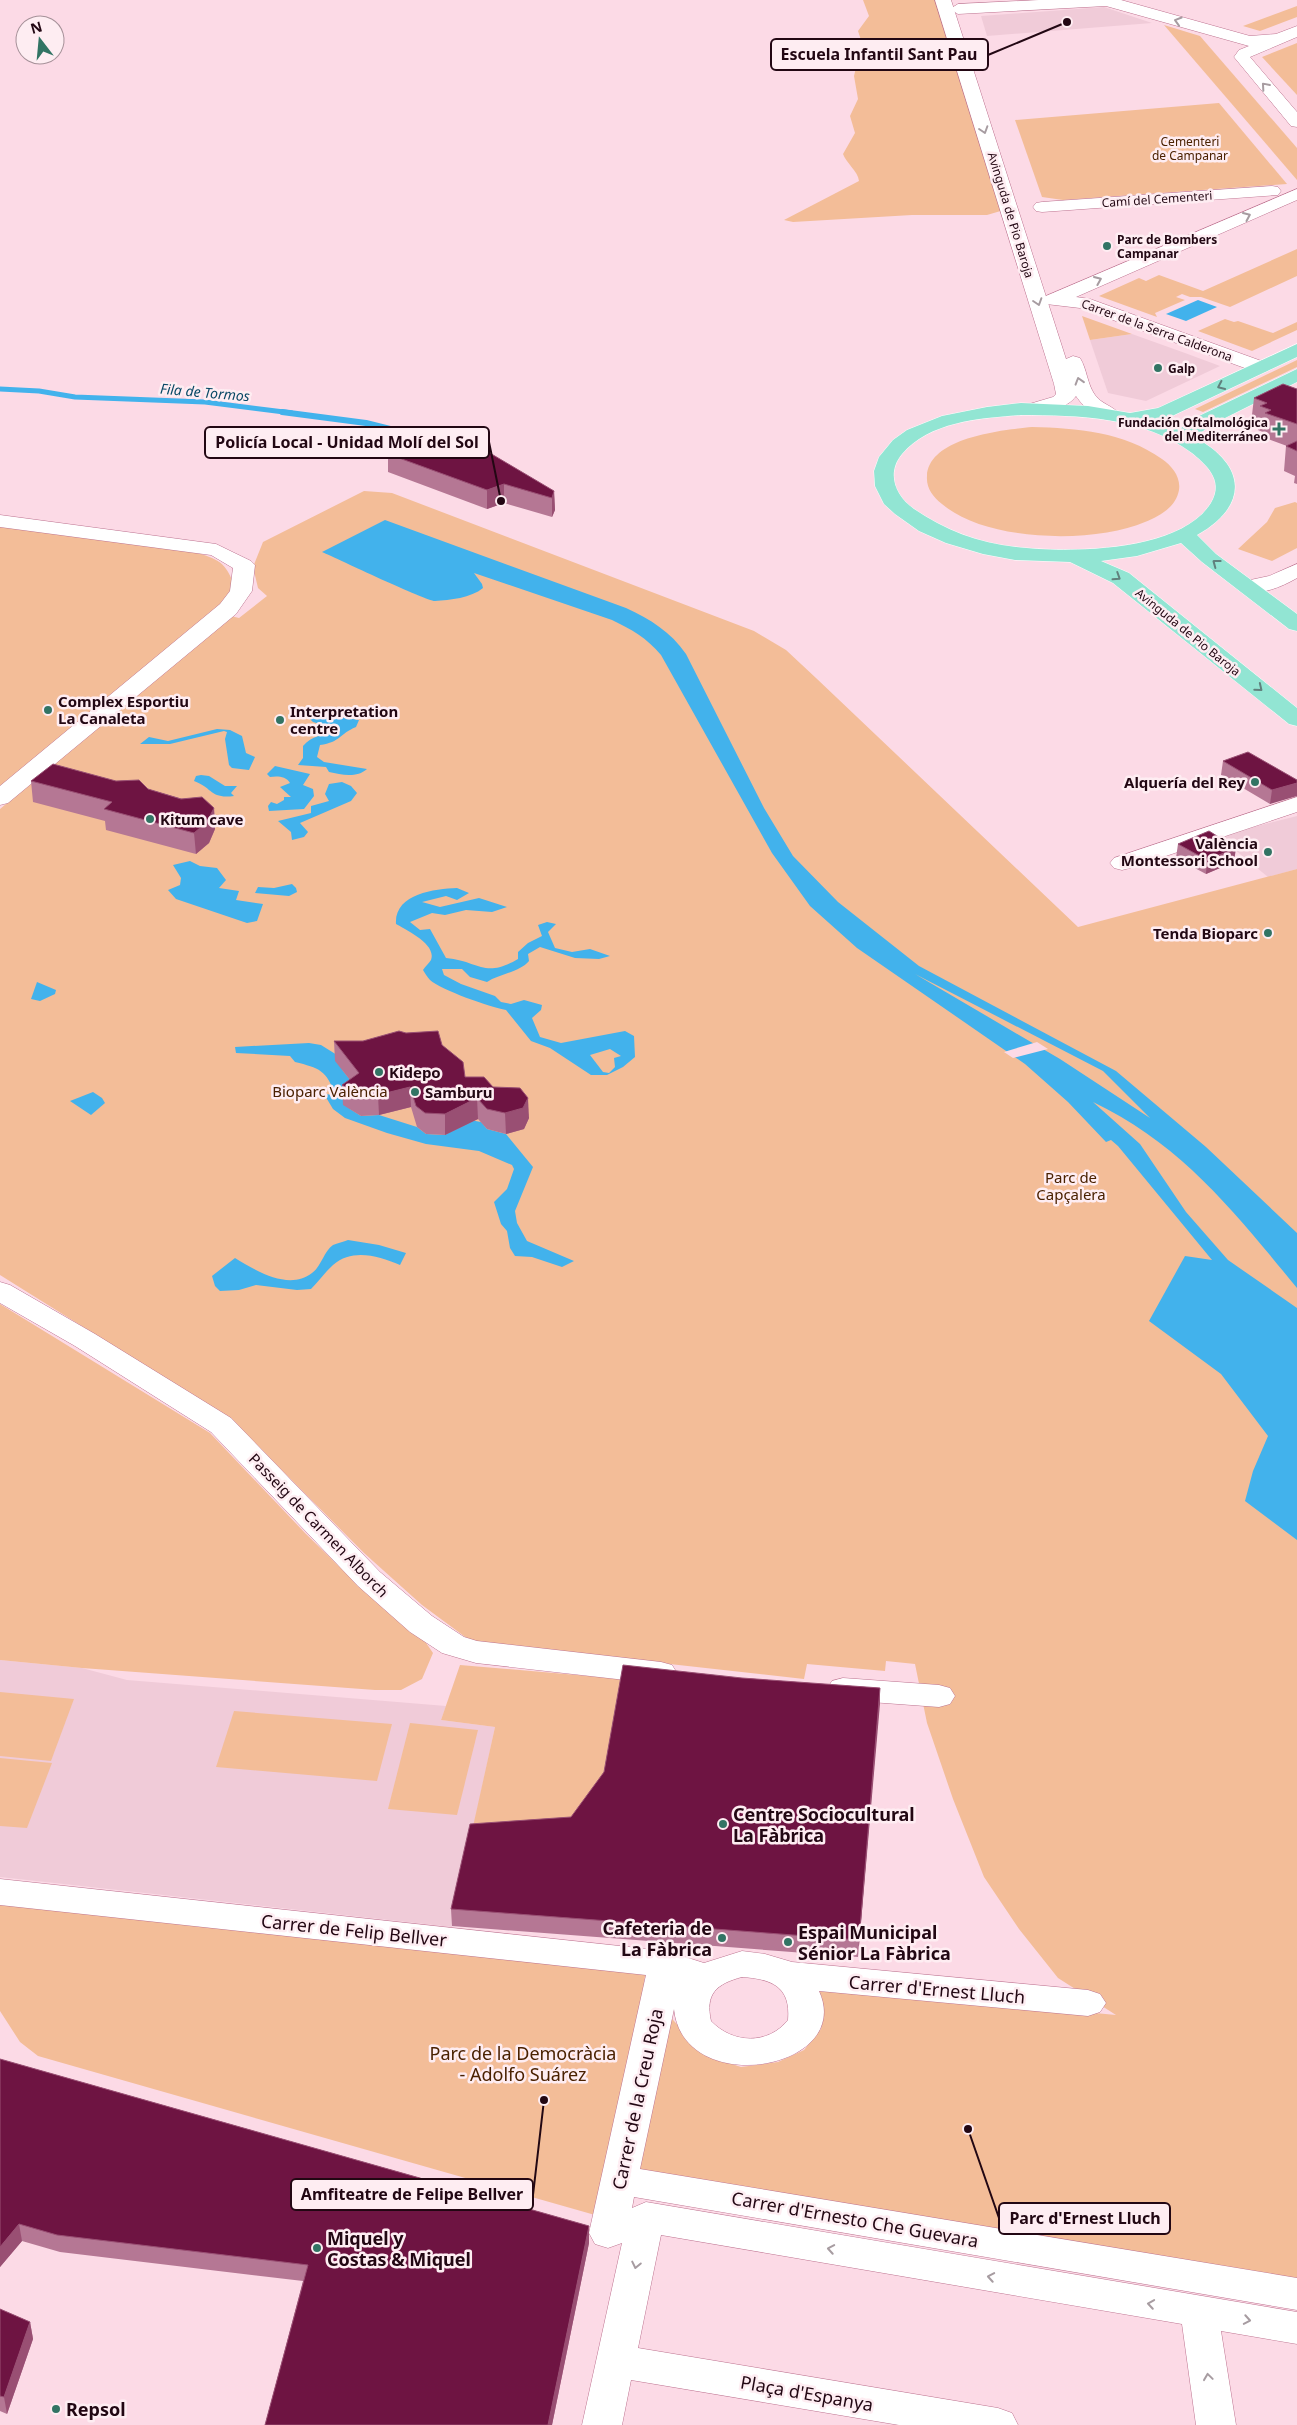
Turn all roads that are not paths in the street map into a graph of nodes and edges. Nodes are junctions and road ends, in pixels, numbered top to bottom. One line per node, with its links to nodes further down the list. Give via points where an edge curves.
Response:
1 (943, 0): 17 (street, Avinguda de Pio Baroja, one-way to 17, via 1064,384 1066,396 1060,401)
2 (1086, 1): 3 (street); 4 (street, one-way to 2, via 1116,3)
3 (957, 5): 11 (street, Avinguda de Pio Baroja)
4 (1204, 28): 5 (street, via 1249,41); 6 (street, via 1220,38)
5 (1290, 35): 6 (street, via 1243,55)
6 (1248, 67): 7 (street, one-way to 6)
7 (1297, 122)
8 (1272, 192): 10 (street, Camí del Cementeri)
9 (1297, 194): 11 (street, one-way to 9)
10 (1042, 207)
11 (1053, 300): 13 (street, Carrer de la Serra Calderona, via 1083,303); 18 (street, Avinguda de Pio Baroja, one-way to 11, via 1084,396)
12 (1297, 350): 13 (main road)
13 (1260, 367): 19 (main road, one-way to 19, via 1163,413)
14 (1297, 375): 15 (main road)
15 (1277, 384): 16 (street); 20 (main road, via 1208,419)
16 (1297, 392)
17 (1032, 409): 18 (main road); 23 (main road, via 974,414 916,434 902,443 886,463 884,485 889,496 904,512 947,536 993,549)
18 (1110, 415): 19 (main road)
19 (1130, 419): 20 (main road)
20 (1181, 437): 22 (main road, via 1218,466 1226,487 1225,498 1215,513)
21 (0, 521): 28 (street, via 216,550 244,565 241,590 228,610)
22 (1184, 535): 23 (main road, via 1140,549); 25 (main road, one-way to 22)
23 (1073, 556): 27 (main road, Avinguda de Pio Baroja, one-way to 27, via 1121,578)
24 (1297, 570): 25 (street, via 1276,581)
25 (1249, 587): 26 (main road)
26 (1297, 624)
27 (1297, 719)
28 (0, 798)
29 (1297, 804): 30 (street)
30 (1122, 863)
31 (0, 1291): 32 (street, Passeig de Carmen Alborch, via 221,1424 369,1579 421,1624 453,1646 476,1652)
32 (693, 1676)
33 (811, 1686): 34 (street)
34 (939, 1696)
35 (0, 1892): 36 (street, Carrer de Felip Bellver)
36 (666, 1964): 38 (street, Carrer de Felip Bellver); 40 (street, Carrer de la Creu Roja)
37 (786, 1975): 38 (street, via 763,1966 742,1964 723,1968); 38 (street, via 800,1987 807,2002 807,2018 792,2040 775,2049 755,2053 723,2049 707,2040 695,2026 690,2005 695,1990); 39 (street, Carrer d'Ernest Lluch)
38 (706, 1977)
39 (1088, 2003)
40 (620, 2180): 41 (street, Carrer de la Creu Roja); 42 (street, Carrer d'Ernesto Che Guevara)
41 (608, 2233)
42 (1297, 2294)
43 (1199, 2312): 44 (street, Carrer d'Ernesto Che Guevara, one-way to 44); 45 (street, Carrer d'Ernesto Che Guevara, one-way to 45, via 646,2217); 48 (street, one-way to 43)
44 (1297, 2328)
45 (616, 2361): 46 (street); 47 (street, Plaça d'Espanya)
46 (602, 2425)
47 (998, 2425)
48 (1216, 2425)

